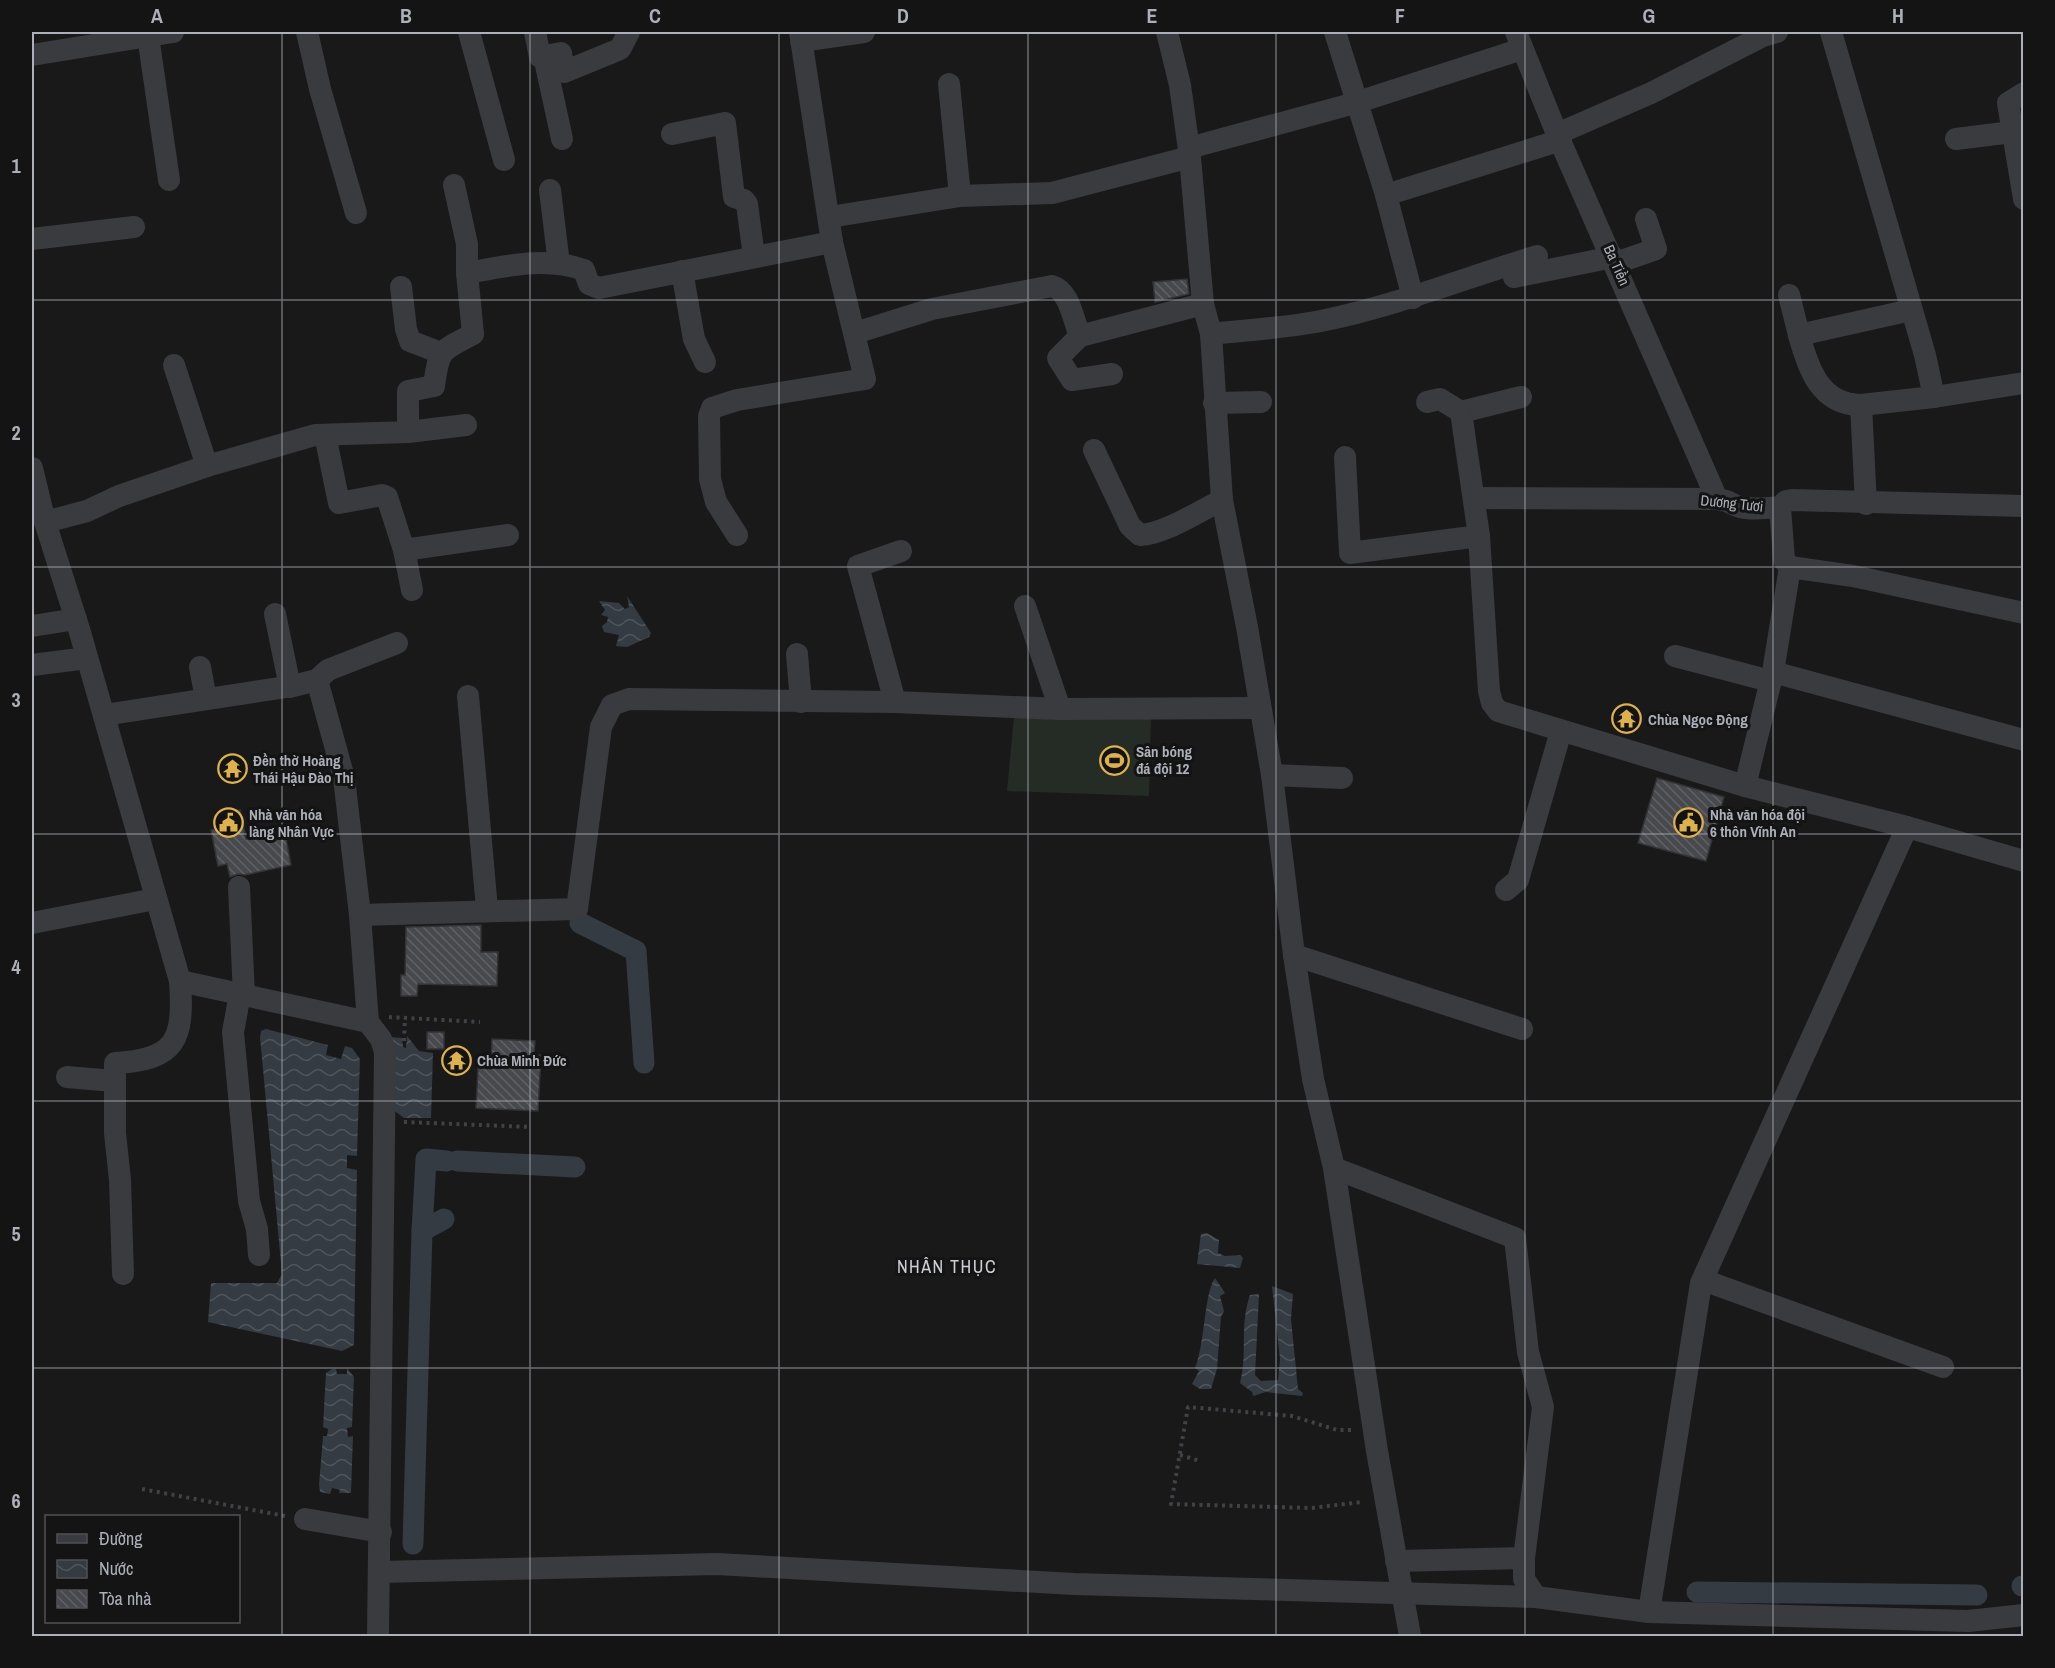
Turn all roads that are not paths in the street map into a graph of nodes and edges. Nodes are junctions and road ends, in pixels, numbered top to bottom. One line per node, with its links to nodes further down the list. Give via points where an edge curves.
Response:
1 (173, 32): 11 (street)
2 (307, 32): 32 (street)
3 (469, 32): 25 (street)
4 (535, 32): 15 (street, via 540,57)
5 (630, 32): 15 (street, via 620,49 564,72 561,53)
6 (864, 32): 12 (street)
7 (1167, 32): 24 (street, via 1180,85)
8 (1335, 32): 18 (street)
9 (1777, 32): 21 (street)
10 (1832, 32): 49 (street)
11 (148, 36): 14 (street); 26 (street)
12 (800, 36): 33 (street)
13 (1519, 40): 18 (street); 21 (street, Ba Tiền)
14 (32, 55)
15 (544, 56): 22 (street)
16 (949, 84): 30 (street)
17 (2016, 98): 19 (street)
18 (1355, 103): 24 (street); 29 (street)
19 (2012, 132): 23 (street); 31 (street)
20 (672, 134): 39 (street, via 725,123 734,197 747,204)
21 (1559, 137): 29 (street); 40 (street, Ba Tiền)
22 (562, 139)
23 (1956, 139)
24 (1189, 152): 30 (street, via 1052,193); 48 (street)
25 (504, 160)
26 (169, 180)
27 (454, 185): 43 (street, via 466,244)
28 (550, 190): 41 (street)
29 (1386, 195): 47 (street)
30 (960, 196): 33 (street)
31 (2024, 199)
32 (356, 213)
33 (830, 218): 37 (street)
34 (1646, 219): 40 (street, via 1656,249)
35 (134, 227): 36 (street)
36 (32, 238)
37 (832, 242): 39 (street); 50 (street)
38 (1537, 256): 47 (street, via 1433,288)
39 (754, 257): 42 (street)
40 (1615, 260): 45 (street, via 1525,274); 75 (street, Ba Tiền)
41 (559, 264): 42 (street, via 584,270 589,284 598,288); 43 (street, via 531,262)
42 (682, 271): 55 (street, via 694,339)
43 (467, 273): 54 (street, via 473,333)
44 (401, 287): 54 (street, via 410,341)
45 (1455, 292)
46 (1789, 295): 52 (street)
47 (1413, 298): 51 (street, via 1306,324)
48 (1203, 304): 51 (street); 53 (street)
49 (1911, 310): 52 (street); 60 (street)
50 (855, 333): 53 (street, via 932,309 1052,286 1066,295); 82 (street, via 865,379 737,400 712,408 710,479 716,502)
51 (1211, 334): 63 (street)
52 (1799, 335): 64 (street, via 1807,363 1823,388 1839,403)
53 (1080, 336): 57 (street, via 1058,358 1072,380)
54 (441, 353): 67 (street, via 434,386 408,391)
55 (705, 362)
56 (174, 365): 71 (street)
57 (1112, 374)
58 (2024, 383): 60 (street)
59 (1521, 397): 65 (street)
60 (1934, 398): 64 (street)
61 (1261, 402): 63 (street)
62 (1427, 402): 65 (street, via 1440,399)
63 (1214, 404): 76 (street)
64 (1861, 405): 77 (street)
65 (1461, 412): 74 (street)
66 (466, 425): 67 (street)
67 (408, 432): 68 (street)
68 (325, 435): 71 (street); 84 (street, via 339,503 387,497)
69 (1094, 450): 76 (street, via 1130,526 1140,535)
70 (1344, 457): 83 (street, via 1350,553)
71 (207, 466): 80 (street, via 87,511)
72 (32, 468): 73 (street)
73 (35, 493): 80 (street)
74 (1474, 498): 75 (street, Dương Tươi); 83 (street)
75 (1718, 499): 79 (street, Dương Tươi, via 1732,501 1738,507)
76 (1222, 500): 106 (street)
77 (1866, 504): 78 (street, Dương Tươi); 79 (street, Dương Tươi, via 1792,500)
78 (2024, 506)
79 (1780, 507): 86 (street, via 1784,560)
80 (45, 522): 91 (street)
81 (508, 535): 84 (street)
82 (737, 535)
83 (1479, 536): 109 (street, via 1492,703 1503,713)
84 (404, 550): 87 (street)
85 (901, 551): 105 (street, via 858,567 889,646)
86 (1790, 567): 89 (street, via 1874,580); 99 (street)
87 (412, 590)
88 (1025, 606): 107 (street)
89 (2024, 613)
90 (275, 614): 101 (street)
91 (76, 619): 92 (street); 96 (street)
92 (32, 626)
93 (397, 643): 100 (street, via 328,670)
94 (797, 654): 104 (street)
95 (1675, 656): 99 (street)
96 (87, 658): 97 (street); 108 (street)
97 (32, 665)
98 (200, 667): 103 (street)
99 (1771, 677): 110 (street); 113 (street)
100 (317, 680): 101 (street); 120 (street, via 344,777)
101 (290, 687): 103 (street)
102 (468, 696): 119 (street)
103 (206, 699): 108 (street)
104 (801, 702): 105 (street); 119 (street, via 639,698 612,705 601,727 577,909)
105 (895, 702): 107 (street)
106 (1260, 708): 107 (street); 111 (street)
107 (1060, 709)
108 (104, 715): 118 (street)
109 (1561, 731): 113 (street); 117 (street, via 1518,880)
110 (2024, 740)
111 (1272, 775): 112 (street); 122 (street)
112 (1342, 778)
113 (1745, 786): 114 (street)
114 (1907, 827): 115 (street); 132 (street)
115 (2024, 861)
116 (239, 888): 124 (street)
117 (1506, 890)
118 (155, 899): 121 (street); 123 (street)
119 (487, 909): 120 (street)
120 (360, 915): 125 (street)
121 (32, 922)
122 (1294, 955): 126 (street); 129 (street, via 1314,1079)
123 (180, 981): 124 (street); 128 (street, via 182,1011 174,1045 163,1054 139,1062 115,1064)
124 (242, 995): 125 (street); 130 (street, via 233,1032 249,1201)
125 (368, 1022): 135 (street, via 385,1052)
126 (1522, 1029)
127 (68, 1077): 128 (street)
128 (114, 1081): 131 (street)
129 (1334, 1168): 136 (street, via 1515,1238 1528,1352 1543,1407); 137 (street)
130 (259, 1255)
131 (123, 1274)
132 (1703, 1280): 133 (street); 141 (street)
133 (1943, 1367)
134 (304, 1519): 135 (street)
135 (381, 1532): 138 (street)
136 (1524, 1558): 137 (street); 140 (street, via 1524,1579)
137 (1396, 1562): 139 (street)
138 (379, 1572): 139 (street, via 717,1564 1074,1584); 143 (street)
139 (1403, 1593): 140 (street); 144 (street)
140 (1536, 1597): 141 (street)
141 (1649, 1612): 142 (street, via 1968,1622)
142 (2024, 1615)
143 (378, 1636)
144 (1410, 1636)

